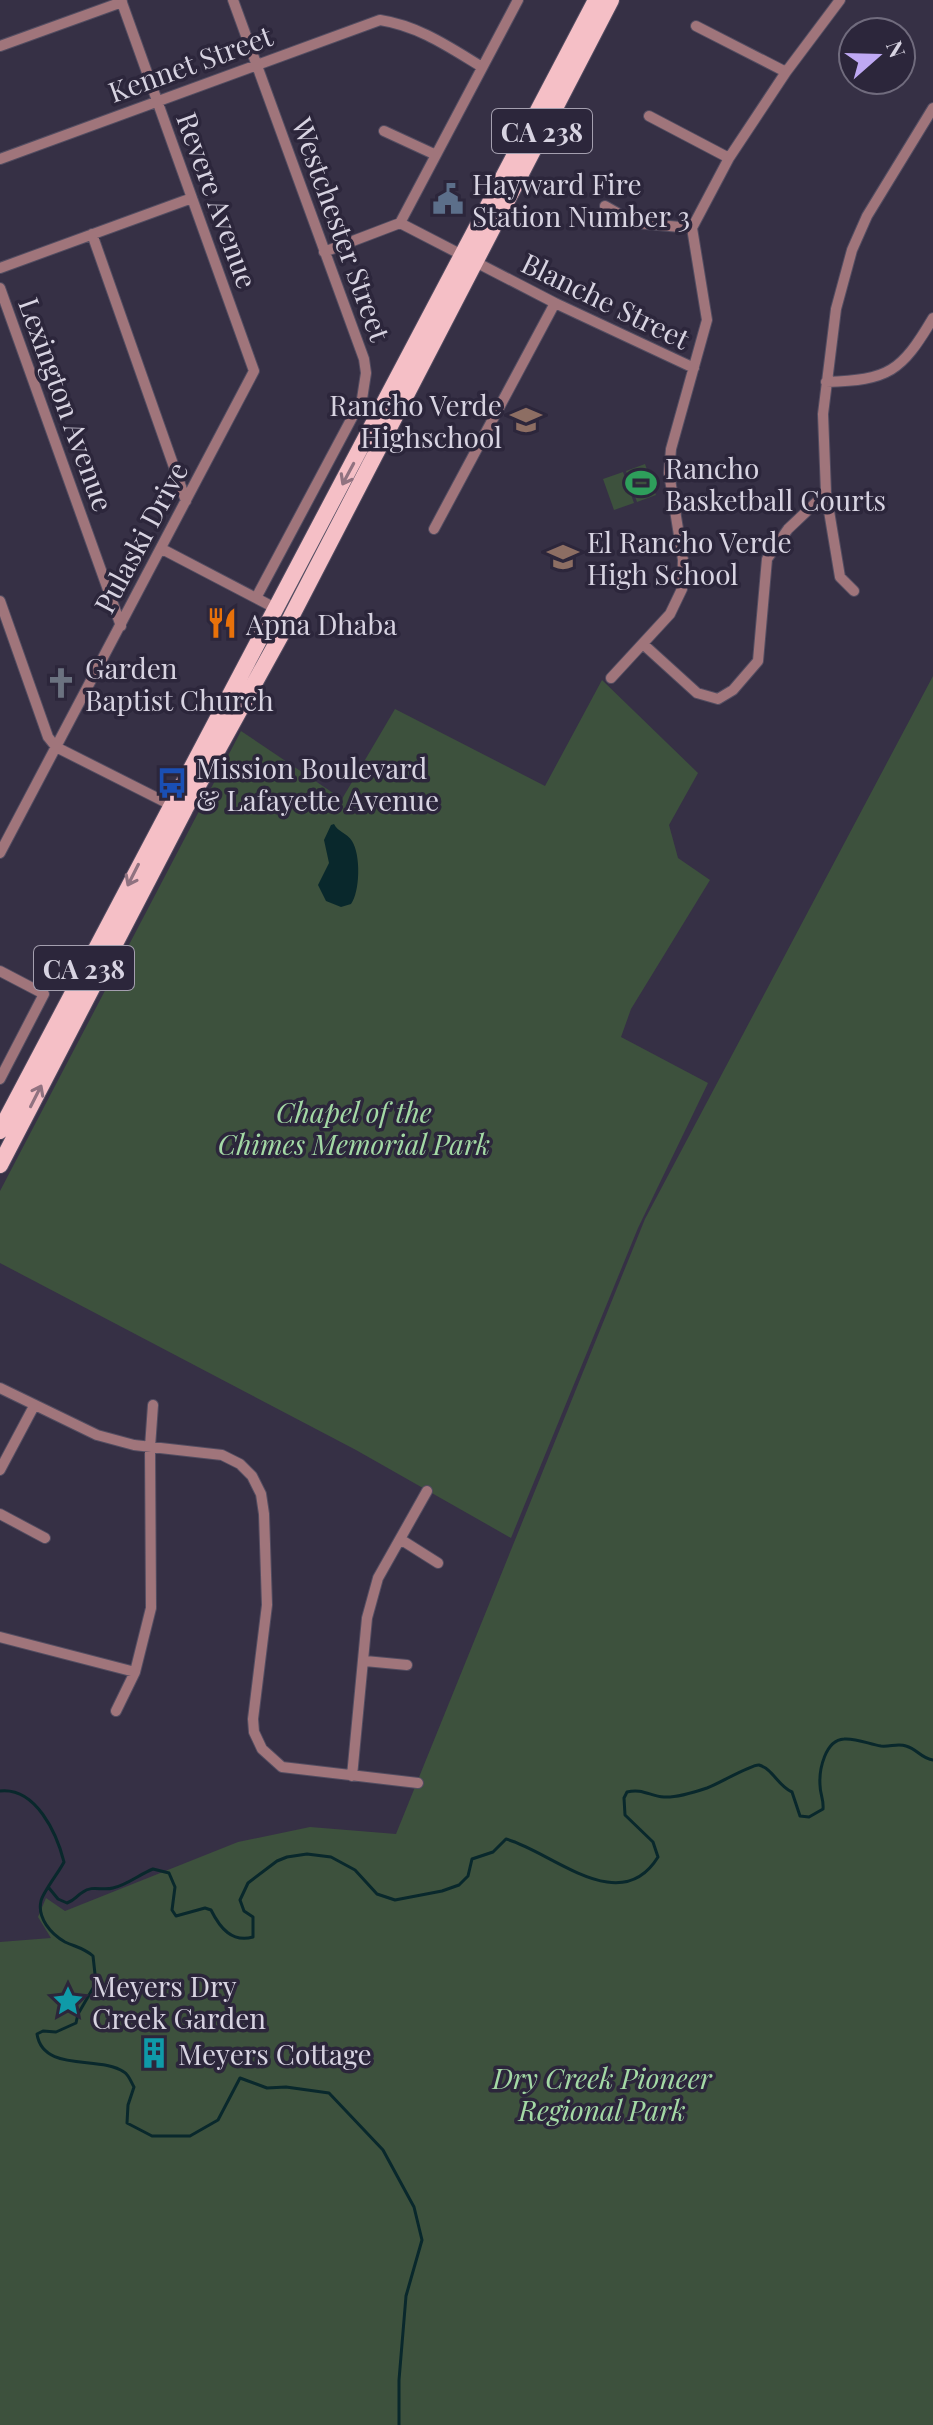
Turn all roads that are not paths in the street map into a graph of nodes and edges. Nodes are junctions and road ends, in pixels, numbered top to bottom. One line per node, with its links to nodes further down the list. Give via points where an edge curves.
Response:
1 (233, 0): 9 (street, Westchester Street)
2 (518, 0): 10 (street)
3 (596, 0): 25 (main road, CA 238)
4 (611, 0): 25 (main road, CA 238)
5 (840, 0): 11 (street)
6 (121, 1): 8 (street); 12 (street, Revere Avenue)
7 (696, 26): 11 (street)
8 (0, 46)
9 (257, 65): 10 (street, Kennet Street, via 380,20 403,23); 12 (street, Kennet Street); 24 (street, Westchester Street)
10 (482, 67): 16 (street)
11 (786, 72): 17 (street)
12 (157, 101): 18 (street, Kennet Street); 19 (street, Revere Avenue)
13 (933, 108): 32 (street, via 852,250 836,309)
14 (649, 116): 17 (street)
15 (384, 131): 16 (street)
16 (436, 155): 21 (street)
17 (729, 158): 22 (street)
18 (0, 159)
19 (192, 198): 23 (street); 31 (street, Revere Avenue)
20 (605, 206): 22 (street, via 635,223)
21 (400, 223): 24 (street); 25 (street, Blanche Street)
22 (692, 228): 30 (street, via 707,320)
23 (92, 234): 26 (street); 34 (street)
24 (324, 252): 38 (street, Westchester Street, via 364,359 365,386)
25 (468, 259): 28 (street, Blanche Street); 40 (main road, CA 238, one-way to 40); 41 (main road, CA 238)
26 (0, 268)
27 (0, 288): 42 (street, Lexington Avenue)
28 (555, 303): 30 (street, Blanche Street); 35 (street)
29 (933, 318): 32 (street, via 914,351 895,368 864,381)
30 (694, 368): 43 (street, via 669,473 683,560 682,589 670,614)
31 (254, 371): 34 (street, Pulaski Drive)
32 (826, 382): 33 (street)
33 (826, 493): 37 (street, via 840,577); 43 (street, via 788,529 767,559 758,661 733,690 718,699 697,693)
34 (186, 501): 36 (street, Pulaski Drive)
35 (434, 529)
36 (162, 549): 38 (street); 42 (street, Pulaski Drive)
37 (854, 591)
38 (256, 598): 40 (street)
39 (0, 601): 45 (street)
40 (277, 608): 41 (street); 46 (main road, CA 238)
41 (288, 623): 46 (main road, CA 238)
42 (121, 626): 45 (street, Pulaski Drive)
43 (643, 644): 44 (street)
44 (611, 678)
45 (56, 747): 46 (street); 47 (street, Pulaski Drive)
46 (177, 807): 50 (main road, CA 238, one-way to 50); 51 (main road, CA 238, one-way to 46)
47 (0, 853)
48 (0, 971): 49 (street, via 44,994)
49 (0, 1079)
50 (0, 1131)
51 (0, 1165)
52 (0, 1388): 54 (street)
53 (153, 1405): 55 (street)
54 (34, 1406): 55 (street, via 97,1435); 56 (street)
55 (150, 1447): 65 (street, via 151,1608); 67 (street, via 222,1455 252,1476 264,1514 267,1605 254,1732 262,1749 282,1767)
56 (0, 1470)
57 (427, 1491): 60 (street)
58 (0, 1514): 59 (street)
59 (45, 1538)
60 (400, 1539): 61 (street); 63 (street, via 378,1578 367,1618)
61 (438, 1563)
62 (0, 1637): 65 (street)
63 (365, 1661): 64 (street); 67 (street)
64 (407, 1665)
65 (135, 1672): 66 (street)
66 (116, 1711)
67 (352, 1776): 68 (street)
68 (418, 1783)

